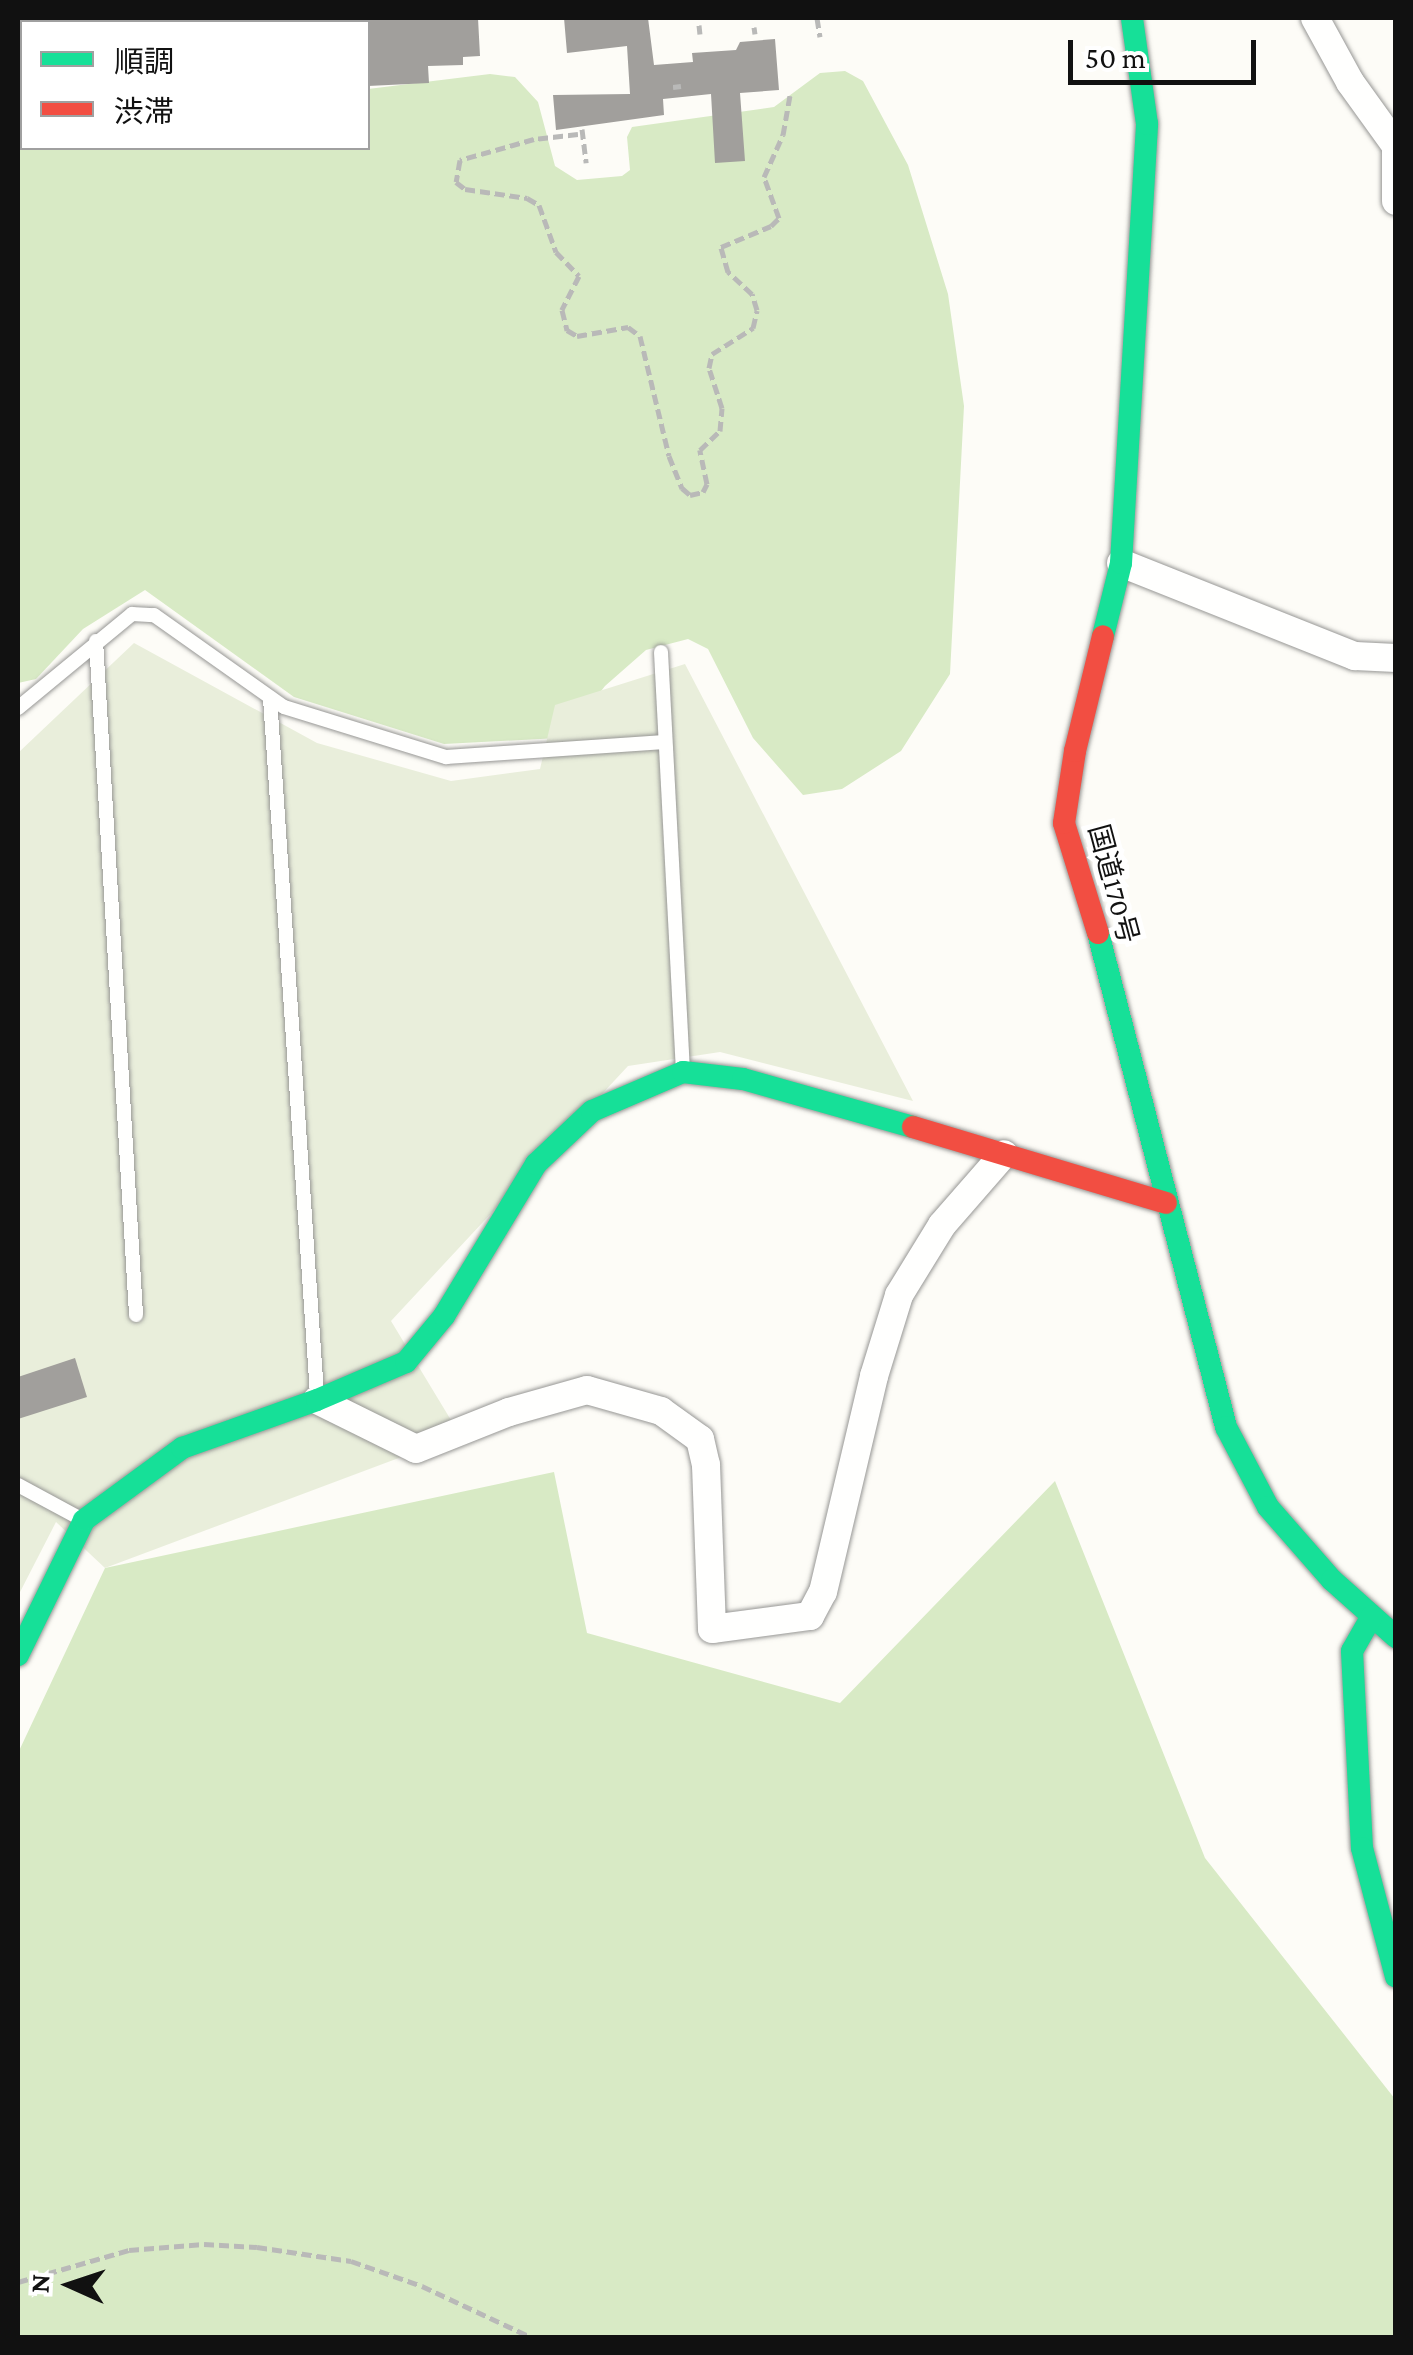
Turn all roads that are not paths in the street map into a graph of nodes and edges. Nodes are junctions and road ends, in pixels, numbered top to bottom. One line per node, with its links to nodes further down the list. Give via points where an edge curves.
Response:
1 (1132, 18): 5 (main road, 国道170号, via 1147,124)
2 (1315, 18): 3 (street)
3 (1396, 148): 4 (street)
4 (1396, 201)
5 (1120, 563): 8 (street, via 1355,656); 14 (main road, 国道170号, via 1074,750 1064,823)
6 (96, 640): 9 (lane, via 132,614 154,615); 10 (lane); 15 (lane)
7 (662, 652): 11 (lane)
8 (1396, 658)
9 (270, 698): 11 (lane, via 337,726 446,757); 16 (lane)
10 (18, 708)
11 (664, 742): 12 (lane)
12 (683, 1072): 13 (main road, via 743,1079); 16 (main road, via 592,1111 536,1164 444,1316 406,1362)
13 (1004, 1154): 14 (main road); 16 (street, via 942,1225 899,1296 823,1592 810,1616 712,1629 700,1439 661,1410 587,1390 509,1412 416,1450)
14 (1166, 1203): 19 (main road, 国道170号, via 1226,1427 1268,1507)
15 (136, 1315)
16 (317, 1400): 18 (main road, via 182,1448)
17 (18, 1486): 18 (lane)
18 (84, 1520): 21 (main road)
19 (1372, 1616): 20 (main road, 国道170号); 22 (main road, via 1374,1771); 23 (main road, via 1352,1651 1350,1677 1362,1848)
20 (1396, 1637)
21 (18, 1655)
22 (1396, 1911)
23 (1396, 1977)

